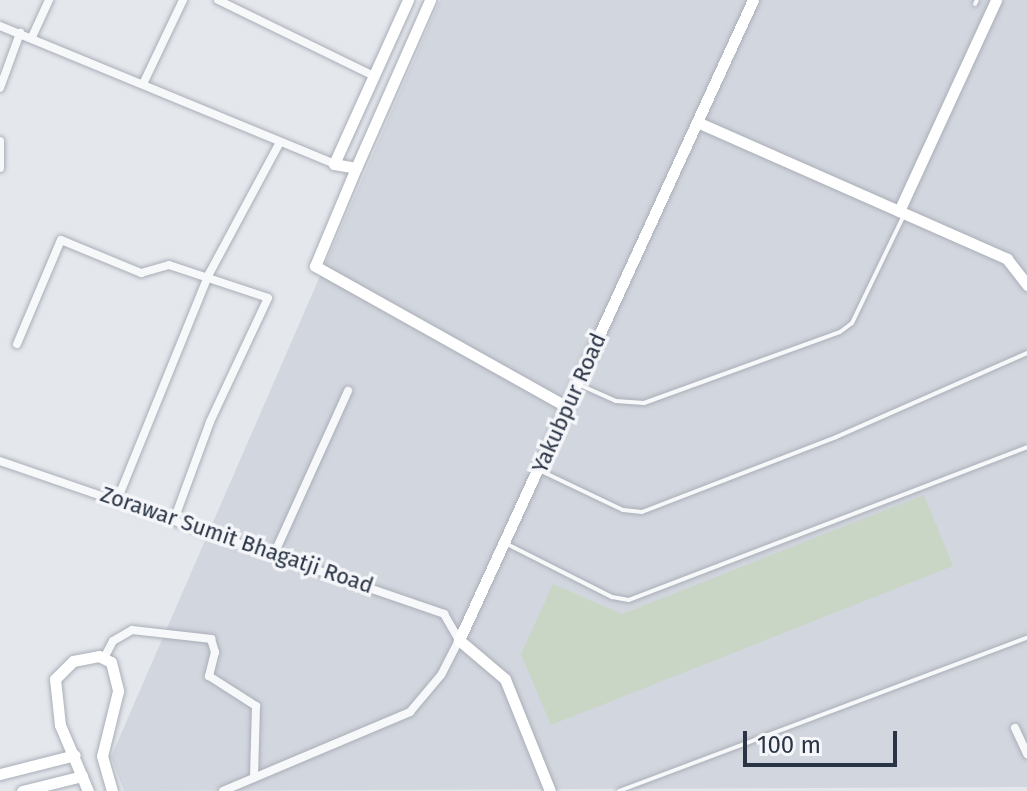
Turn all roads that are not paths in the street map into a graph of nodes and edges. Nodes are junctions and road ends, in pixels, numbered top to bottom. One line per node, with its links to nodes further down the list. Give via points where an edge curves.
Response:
1 (49, 0): 10 (street)
2 (183, 0): 12 (street)
3 (218, 0): 11 (street)
4 (408, 0): 11 (street)
5 (430, 0): 19 (street)
6 (753, 0): 14 (street, Yakubpur Road)
7 (996, 0): 20 (street)
8 (0, 26): 9 (street)
9 (20, 33): 10 (street); 13 (street)
10 (32, 37): 12 (street)
11 (374, 76): 17 (street)
12 (143, 84): 16 (street)
13 (0, 88)
14 (697, 122): 20 (street); 25 (street, Yakubpur Road)
15 (0, 141): 18 (street)
16 (280, 142): 17 (street); 21 (street)
17 (334, 164): 19 (street)
18 (0, 168)
19 (356, 168): 27 (street, via 315,266)
20 (902, 212): 22 (street, via 1007,259); 25 (lane, via 852,323 840,332 644,403 616,401)
21 (209, 274): 23 (street, via 162,265 141,273 61,240); 31 (street); 32 (street, via 268,298 210,422)
22 (1027, 285)
23 (17, 344)
24 (1027, 353): 30 (lane, via 836,437 642,512 623,510)
25 (578, 384): 27 (street, Yakubpur Road)
26 (348, 391): 34 (street)
27 (566, 406): 30 (street, Yakubpur Road)
28 (1027, 447): 33 (lane, via 649,597 612,597)
29 (0, 461): 31 (street, Zorawar Sumit Bhagatji Road)
30 (539, 470): 33 (street, Yakubpur Road)
31 (118, 498): 32 (street, Zorawar Sumit Bhagatji Road)
32 (175, 517): 34 (street, Zorawar Sumit Bhagatji Road)
33 (505, 543): 36 (street, Yakubpur Road)
34 (275, 552): 36 (street, Zorawar Sumit Bhagatji Road, via 444,614)
35 (1027, 638): 49 (lane)
36 (459, 640): 43 (street, via 441,675 396,722); 48 (street, via 505,679)
37 (104, 658): 40 (street, via 73,661 55,679 60,725); 43 (street, via 113,641 132,630 211,639 215,652 209,676 256,706); 46 (street, via 117,674 118,691 102,756)
38 (1015, 728): 39 (street)
39 (1027, 754)
40 (75, 755): 41 (street); 42 (street)
41 (0, 774)
42 (82, 776): 44 (street); 45 (street)
43 (254, 777): 47 (street)
44 (22, 791)
45 (88, 791)
46 (112, 791)
47 (223, 791)
48 (550, 791)
49 (619, 791)

